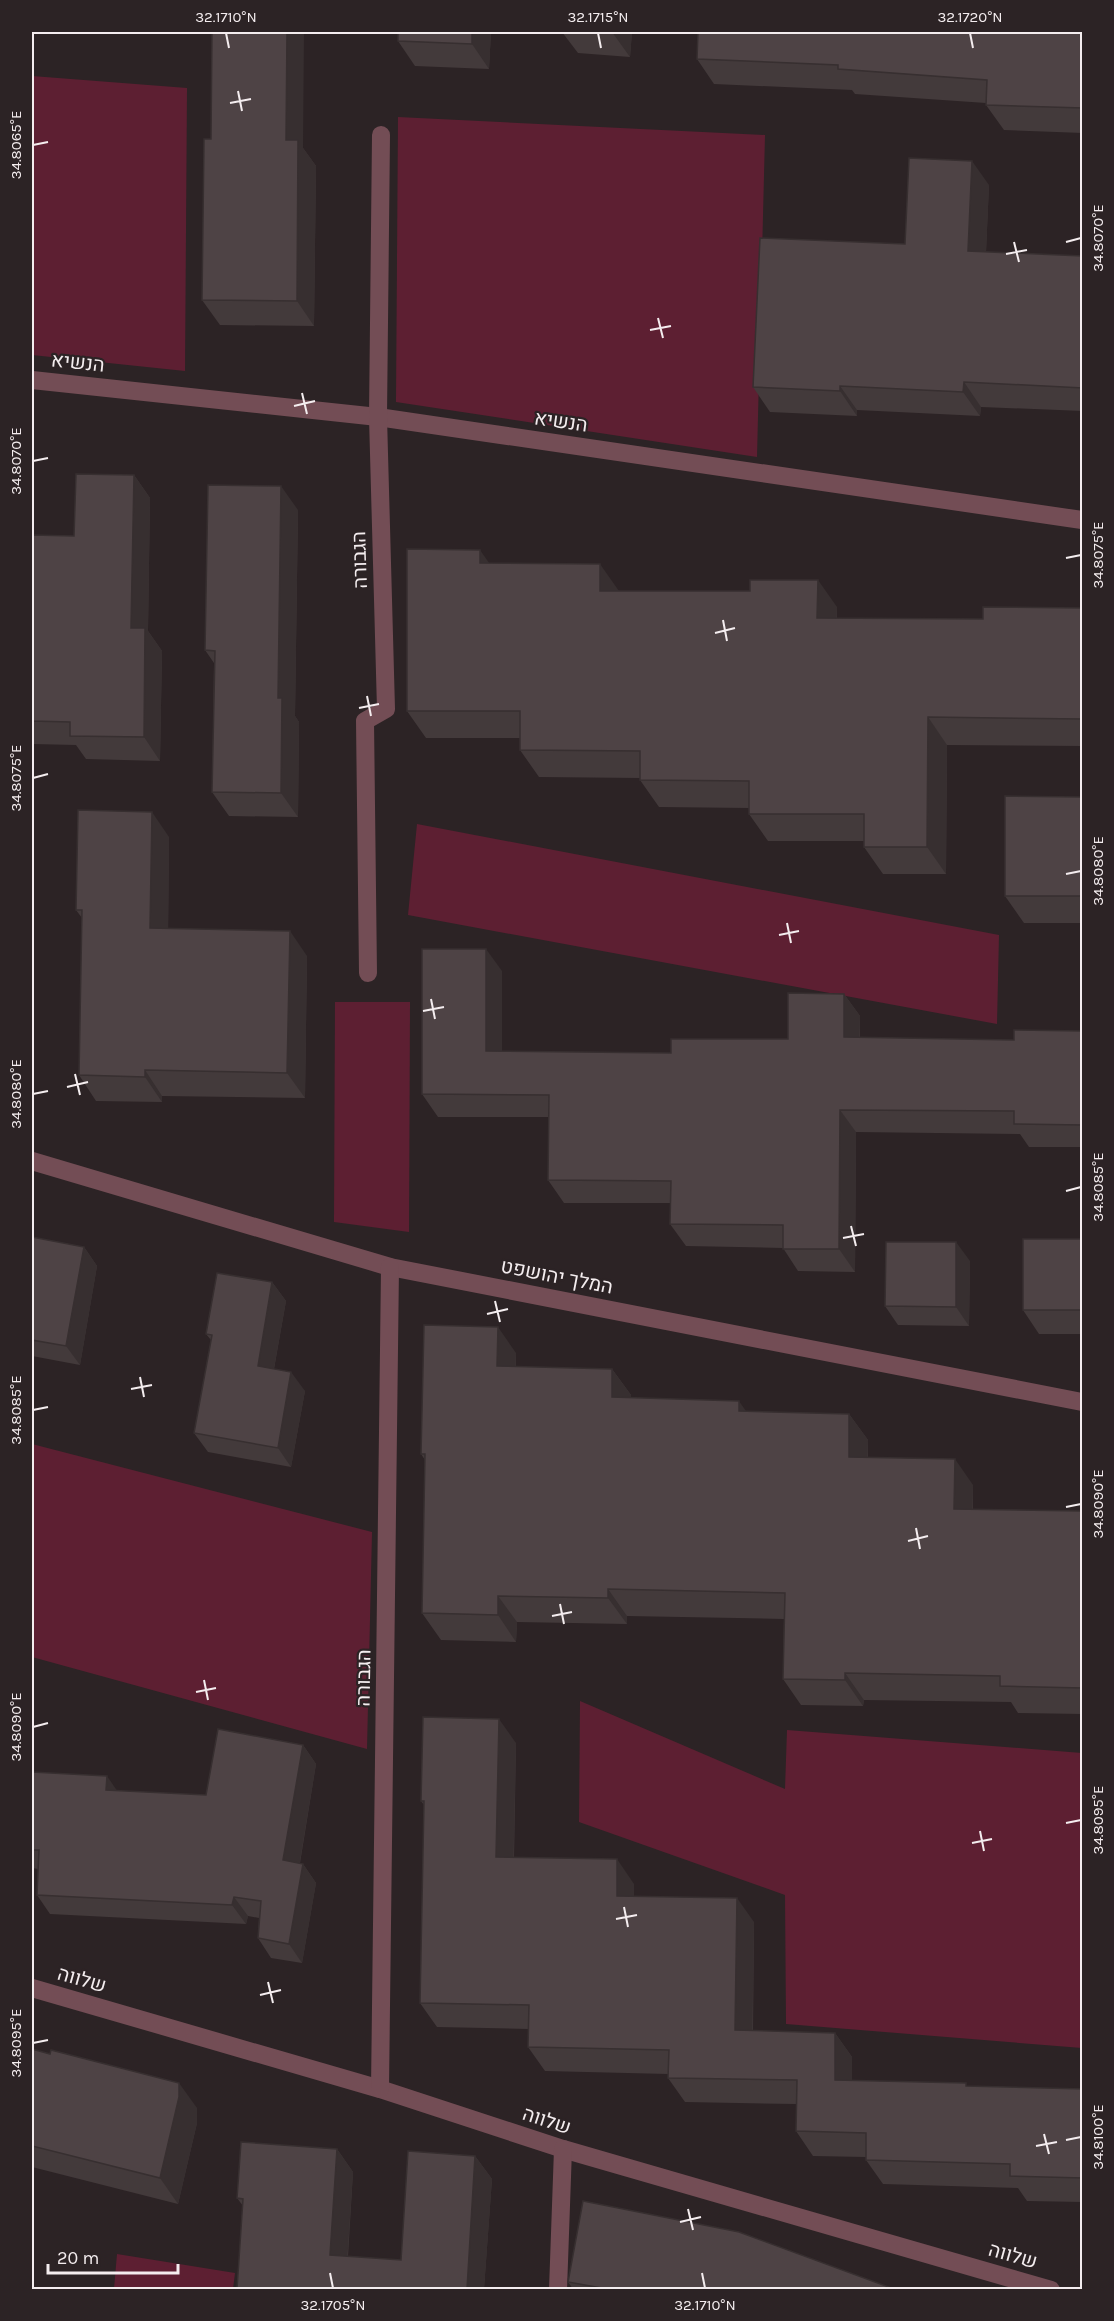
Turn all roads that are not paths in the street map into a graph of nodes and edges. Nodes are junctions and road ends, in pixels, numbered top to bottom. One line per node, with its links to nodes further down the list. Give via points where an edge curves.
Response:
1 (381, 135): 3 (street, הגבורה)
2 (32, 380): 3 (street, הנשיא)
3 (378, 417): 4 (street, הנשיא); 5 (street, הגבורה, via 386,709 366,722)
4 (1083, 520)
5 (368, 973)
6 (32, 1161): 7 (street, המלך יהושפט)
7 (390, 1267): 8 (street, המלך יהושפט); 10 (street, הגבורה)
8 (1083, 1402)
9 (32, 1988): 10 (street, שלווה)
10 (380, 2089): 11 (street, שלווה)
11 (563, 2149): 12 (street); 13 (street, שלווה)
12 (558, 2289)
13 (1051, 2289)

